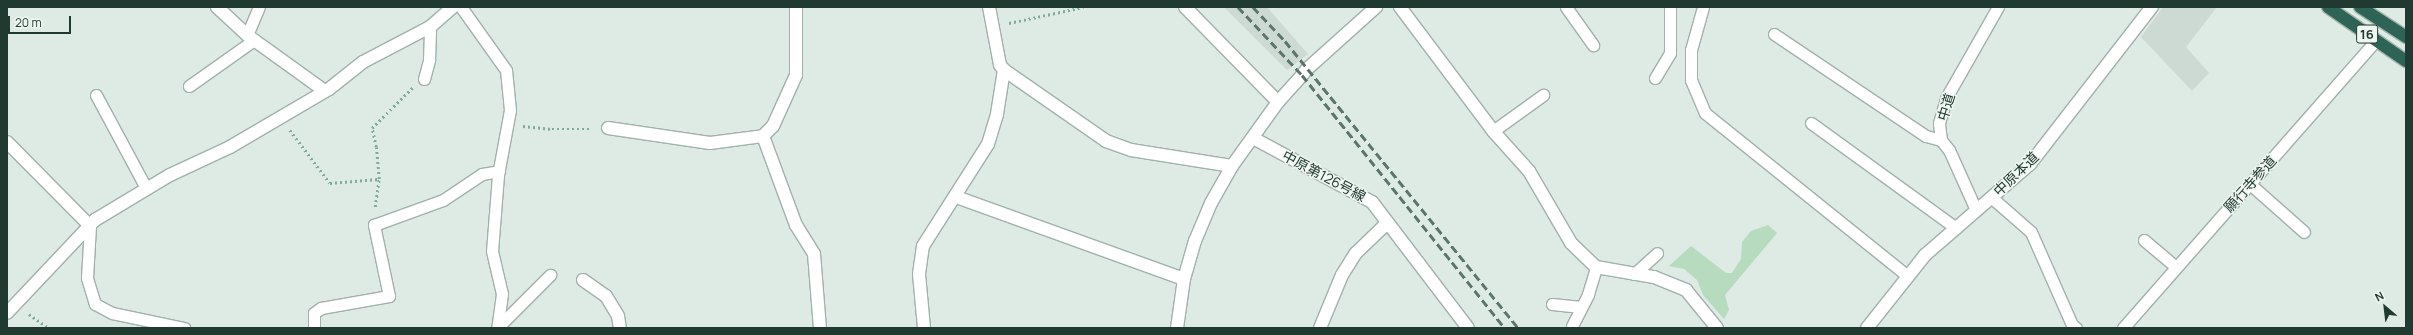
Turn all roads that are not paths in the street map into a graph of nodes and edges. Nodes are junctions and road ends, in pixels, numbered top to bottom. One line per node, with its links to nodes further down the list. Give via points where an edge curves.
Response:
1 (217, 7): 20 (street)
2 (259, 7): 20 (lane)
3 (460, 7): 40 (lane, via 506,70 510,110)
4 (796, 7): 35 (street, via 796,74 773,126)
5 (989, 7): 24 (street, via 1000,65)
6 (1185, 7): 31 (street)
7 (1376, 7): 31 (street, via 1304,72)
8 (1400, 7): 34 (street)
9 (1566, 7): 22 (lane)
10 (1670, 7): 26 (lane, via 1670,53)
11 (1703, 7): 56 (lane, via 1691,50 1691,80 1705,113)
12 (2152, 7): 43 (street, 中原本道, via 2030,164)
13 (2328, 7): 21 (highway, 16)
14 (2360, 7): 19 (highway, 16)
15 (1996, 8): 37 (lane, 中道, via 1946,98 1939,123)
16 (447, 9): 17 (street)
17 (430, 27): 25 (lane, via 429,60); 28 (street, via 363,62)
18 (1774, 34): 37 (lane, via 1926,136)
19 (2406, 37)
20 (251, 38): 27 (lane); 28 (street)
21 (2376, 40): 23 (highway, 16); 41 (lane, 願行寺参道)
22 (1593, 45)
23 (2406, 61)
24 (1004, 70): 39 (street, via 1106,140 1131,150); 44 (street, via 997,114 988,144)
25 (425, 77)
26 (1655, 78)
27 (189, 86)
28 (325, 91): 42 (street, via 230,147)
29 (96, 95): 42 (lane)
30 (1543, 95): 34 (lane)
31 (1278, 102): 36 (street)
32 (1811, 123): 48 (lane)
33 (608, 128): 35 (street, via 710,143)
34 (1493, 131): 52 (street, via 1546,196 1571,243)
35 (763, 136): 67 (street, via 796,225 814,254)
36 (1253, 138): 39 (street); 46 (street, 中原第126号線, via 1372,202)
37 (1941, 140): 45 (lane, 中道, via 1949,150)
38 (7, 142): 47 (street)
39 (1232, 166): 57 (street, via 1211,203 1195,241)
40 (499, 171): 63 (lane, via 492,251 502,294); 65 (lane, via 482,174 443,200 374,225 389,296 321,308 314,313)
41 (2250, 184): 49 (lane); 53 (lane, 願行寺参道)
42 (146, 188): 47 (street, via 118,204)
43 (1991, 197): 45 (street, 中原本道); 74 (lane, via 2031,232 2072,325)
44 (956, 198): 57 (street); 68 (street, via 923,246 919,274)
45 (1976, 210): 48 (street, 中原本道)
46 (1386, 224): 70 (street, via 1356,253 1342,275); 71 (street, 中原第126号線)
47 (90, 226): 61 (street); 64 (lane, via 87,278 95,304 112,313)
48 (1956, 228): 56 (street, 中原本道, via 1925,255)
49 (2304, 232)
50 (2144, 240): 53 (lane)
51 (1657, 253): 54 (lane)
52 (1596, 267): 54 (street); 60 (lane)
53 (2176, 267): 75 (lane, 願行寺参道)
54 (1634, 274): 72 (street, via 1670,282 1686,290)
55 (550, 275): 63 (lane)
56 (1908, 276): 73 (street, 中原本道)
57 (1184, 279): 69 (street)
58 (583, 280): 66 (street, via 606,296 618,316)
59 (1552, 304): 60 (lane)
60 (1581, 307): 62 (lane)
61 (7, 313)
62 (1572, 326)
63 (498, 327)
64 (184, 328)
65 (314, 328)
66 (620, 328)
67 (820, 328)
68 (924, 328)
69 (1177, 328)
70 (1320, 328)
71 (1468, 328)
72 (1717, 328)
73 (1867, 328)
74 (2076, 328)
75 (2123, 328)

